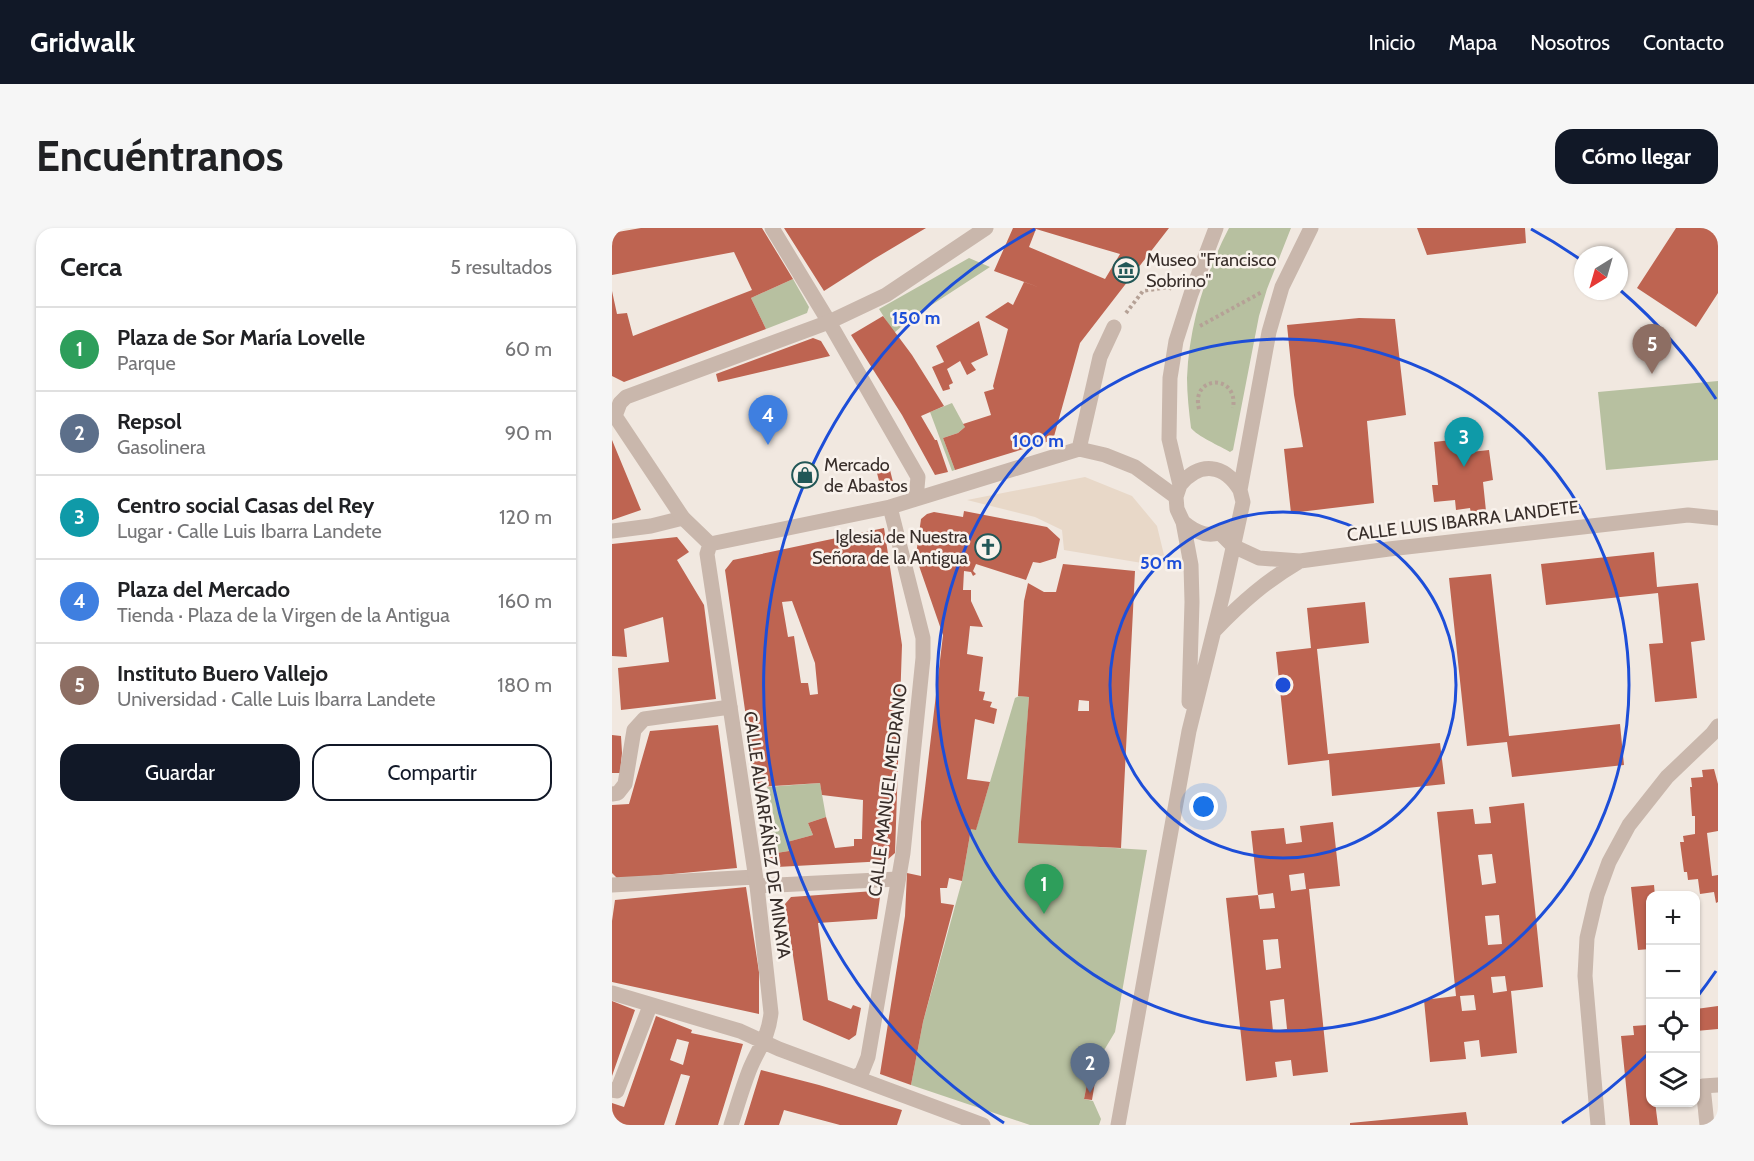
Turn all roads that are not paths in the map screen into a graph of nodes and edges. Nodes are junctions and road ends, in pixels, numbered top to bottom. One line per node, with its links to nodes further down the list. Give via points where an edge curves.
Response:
1 (772, 228): 5 (street)
2 (986, 228): 5 (street, via 886,295)
3 (1216, 228): 10 (street, via 1176,341 1170,378 1169,439)
4 (1311, 228): 9 (street, via 1282,286 1269,332)
5 (829, 322): 7 (street, via 626,397); 11 (street, via 918,477)
6 (1114, 327): 8 (street, via 1100,357)
7 (614, 414): 14 (street)
8 (1079, 449): 10 (street, via 1135,467); 11 (street)
9 (1240, 489): 10 (street, via 1234,479 1211,468 1188,475); 13 (street)
10 (1178, 491): 16 (street, via 1177,509)
11 (916, 499): 12 (street)
12 (890, 507): 19 (street); 27 (street, CALLE MANUEL MEDRANO, via 923,638)
13 (1240, 515): 18 (street); 20 (street)
14 (682, 518): 17 (street); 19 (street)
15 (1718, 518): 21 (street, CALLE LUIS IBARRA LANDETE, via 1688,515)
16 (1183, 522): 18 (street, via 1206,535); 25 (street, via 1191,565)
17 (612, 531)
18 (1220, 533): 20 (street, CALLE LUIS IBARRA LANDETE)
19 (710, 544): 23 (street, CALLE ALVARFÁÑEZ DE MINAYA, via 706,554)
20 (1233, 546): 21 (street, CALLE LUIS IBARRA LANDETE, via 1259,558); 22 (street)
21 (1300, 561): 22 (street, via 1252,593)
22 (1214, 631): 25 (street)
23 (730, 707): 26 (street, via 644,719 634,730 625,784); 28 (street, CALLE ALVARFÁÑEZ DE MINAYA)
24 (1718, 726): 39 (street, via 1667,777 1629,825 1597,895 1587,938 1585,976)
25 (1189, 731): 38 (street)
26 (612, 794)
27 (898, 879): 28 (street); 33 (street, CALLE MANUEL MEDRANO, via 868,1057)
28 (756, 881): 29 (street); 32 (street, CALLE ALVARFÁÑEZ DE MINAYA, via 771,1014)
29 (612, 885)
30 (612, 993): 31 (street)
31 (650, 1006): 32 (street); 35 (street, via 617,1091)
32 (765, 1041): 33 (street); 36 (street, CALLE ALVARFÁÑEZ DE MINAYA, via 750,1069)
33 (856, 1077): 37 (street)
34 (1718, 1085): 40 (street, via 1703,1086)
35 (612, 1090)
36 (731, 1125)
37 (983, 1125)
38 (1118, 1125)
39 (1598, 1125)
40 (1707, 1125)

